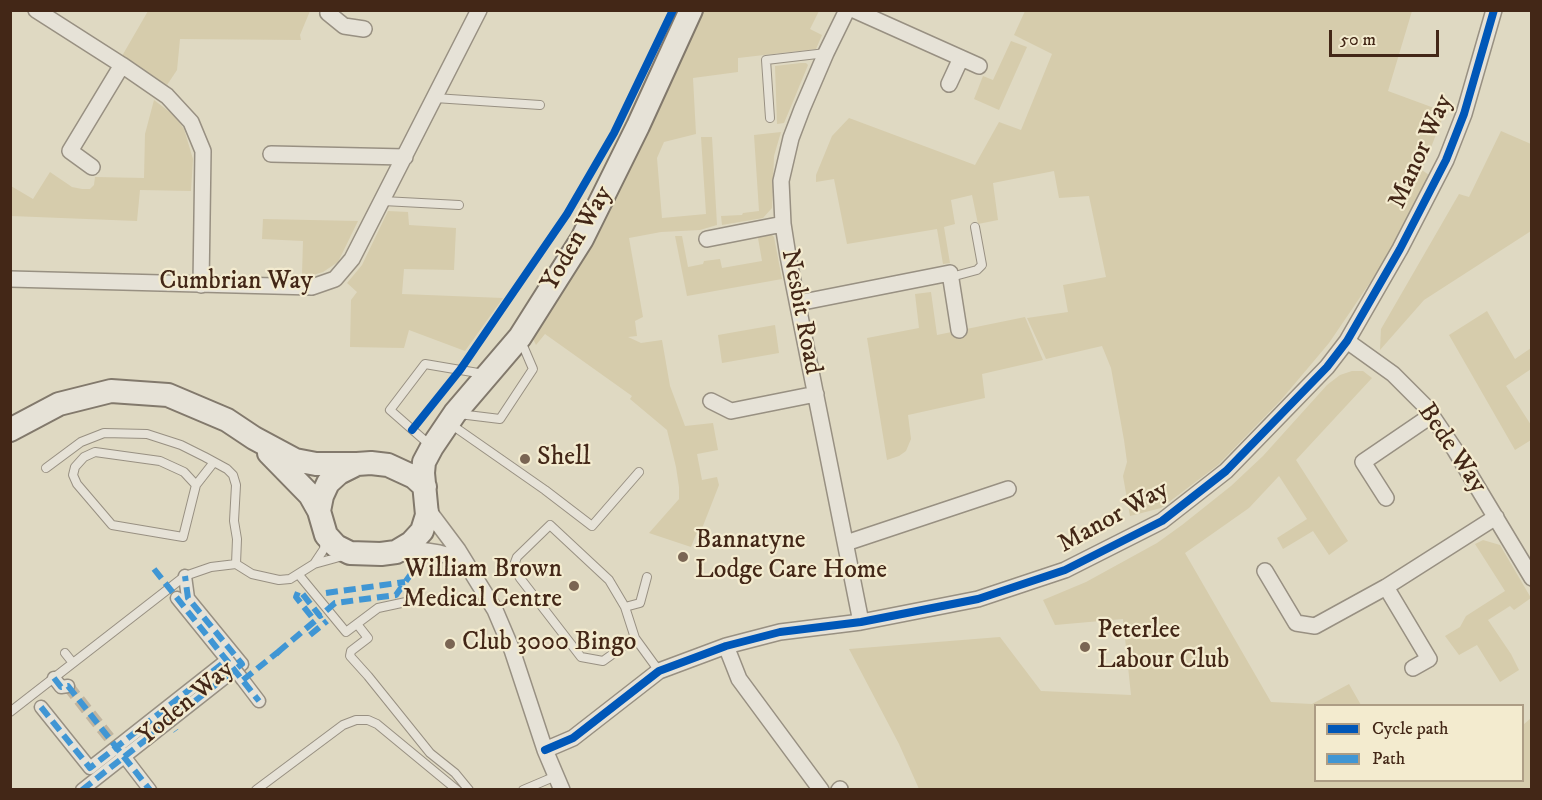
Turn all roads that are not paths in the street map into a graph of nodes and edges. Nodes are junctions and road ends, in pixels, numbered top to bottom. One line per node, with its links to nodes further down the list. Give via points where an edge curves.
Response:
1 (36, 10): 11 (street)
2 (329, 10): 8 (street, via 344,26)
3 (479, 10): 14 (street, Cumbrian Way)
4 (691, 10): 30 (main road, Yoden Way, via 582,239)
5 (848, 10): 9 (street, Nesbit Road)
6 (854, 10): 10 (street)
7 (1494, 10): 31 (street, Manor Way, via 1464,114 1446,160)
8 (364, 29)
9 (826, 53): 16 (lane, via 766,60); 22 (street, Nesbit Road, via 791,138 782,181)
10 (961, 58): 12 (street); 13 (street)
11 (122, 65): 19 (street, via 70,151); 27 (street, via 167,96 186,116 203,151)
12 (979, 66)
13 (949, 84)
14 (435, 98): 15 (lane); 18 (street, Cumbrian Way)
15 (540, 105)
16 (770, 118)
17 (271, 154): 18 (street)
18 (405, 158): 20 (street, Cumbrian Way)
19 (92, 167)
20 (383, 201): 21 (lane); 27 (street, Cumbrian Way, via 352,259 335,279 312,287)
21 (459, 205)
22 (783, 224): 24 (street); 28 (street, Nesbit Road)
23 (975, 227): 25 (lane, via 981,265 977,270)
24 (707, 239)
25 (951, 277): 28 (street, via 950,273); 29 (street)
26 (10, 279): 27 (street, Cumbrian Way)
27 (201, 285)
28 (798, 303): 33 (street, Nesbit Road)
29 (959, 330)
30 (520, 337): 32 (main road, Yoden Way); 36 (lane, via 533,369 500,420)
31 (1347, 341): 35 (street, Bede Way, via 1393,374); 67 (street, Manor Way, via 1328,367 1226,471 1162,521 1065,570 978,598)
32 (488, 374): 36 (main road, Yoden Way); 39 (lane, via 425,364 390,410)
33 (816, 394): 34 (street, via 731,411); 52 (street, Nesbit Road)
34 (711, 402)
35 (1432, 415): 48 (street, via 1363,462); 50 (street, Bede Way)
36 (451, 418): 39 (main road, Yoden Way); 44 (lane, via 592,526)
37 (10, 430): 38 (main road, via 59,404 111,391 168,395 227,420)
38 (254, 438): 41 (main road, via 295,460 316,465); 49 (main road, via 310,495)
39 (432, 447): 42 (main road, Yoden Way); 47 (main road, Yoden Way, via 424,462)
40 (214, 462): 43 (lane, via 147,434 104,434 81,442); 45 (lane); 55 (lane, via 233,475 236,485)
41 (357, 465): 42 (main road); 49 (main road, via 339,472 328,483)
42 (388, 465): 47 (main road, via 414,477)
43 (46, 468)
44 (639, 472)
45 (196, 484): 45 (lane, via 183,537 112,525 73,475 84,457 95,453 160,461 184,472)
46 (1008, 489): 52 (street)
47 (426, 494): 53 (main road, via 427,515 422,531); 60 (street, via 431,514)
48 (1386, 498)
49 (319, 511): 51 (main road)
50 (1496, 517): 62 (street, Bede Way); 63 (street)
51 (326, 535): 54 (main road); 56 (lane, via 324,549)
52 (846, 543): 67 (street, Nesbit Road)
53 (396, 552): 54 (main road); 60 (street, via 420,550 453,557)
54 (350, 554): 56 (lane)
55 (236, 564): 58 (lane, via 252,574 279,580); 59 (lane)
56 (314, 564): 58 (lane)
57 (1265, 571): 63 (street, via 1296,623 1315,626)
58 (299, 575): 68 (lane, via 346,632)
59 (185, 576): 73 (lane); 82 (street, Yoden Way, via 188,598 242,664)
60 (474, 577): 81 (street, via 495,610 512,650)
61 (647, 577): 66 (lane, via 640,603)
62 (1532, 578)
63 (1386, 587): 74 (street, via 1429,659)
64 (177, 598): 72 (street)
65 (406, 602): 68 (lane, via 378,608)
66 (625, 608): 69 (lane); 69 (lane, via 609,580 550,525 514,565 581,657 603,661)
67 (861, 622): 70 (street, Manor Way, via 780,632)
68 (357, 624): 88 (lane, via 368,638 350,656 430,753)
69 (635, 638): 75 (lane)
70 (726, 646): 75 (street, Manor Way); 90 (street, via 739,679)
71 (65, 653): 73 (lane)
72 (227, 660): 78 (street, bridge); 79 (street, via 90,768)
73 (73, 663): 76 (lane)
74 (1413, 668)
75 (659, 671): 81 (street, Manor Way, via 573,738)
76 (54, 678): 77 (street, via 61,687); 80 (lane)
77 (68, 686)
78 (259, 700)
79 (41, 707)
80 (10, 712)
81 (545, 750): 83 (street)
82 (122, 753): 84 (street, Yoden Way); 85 (street)
83 (559, 783): 89 (lane)
84 (82, 789)
85 (150, 789)
86 (256, 789): 87 (lane, via 343,725 368,720)
87 (457, 789)
88 (469, 789)
89 (523, 789)
90 (821, 789)

